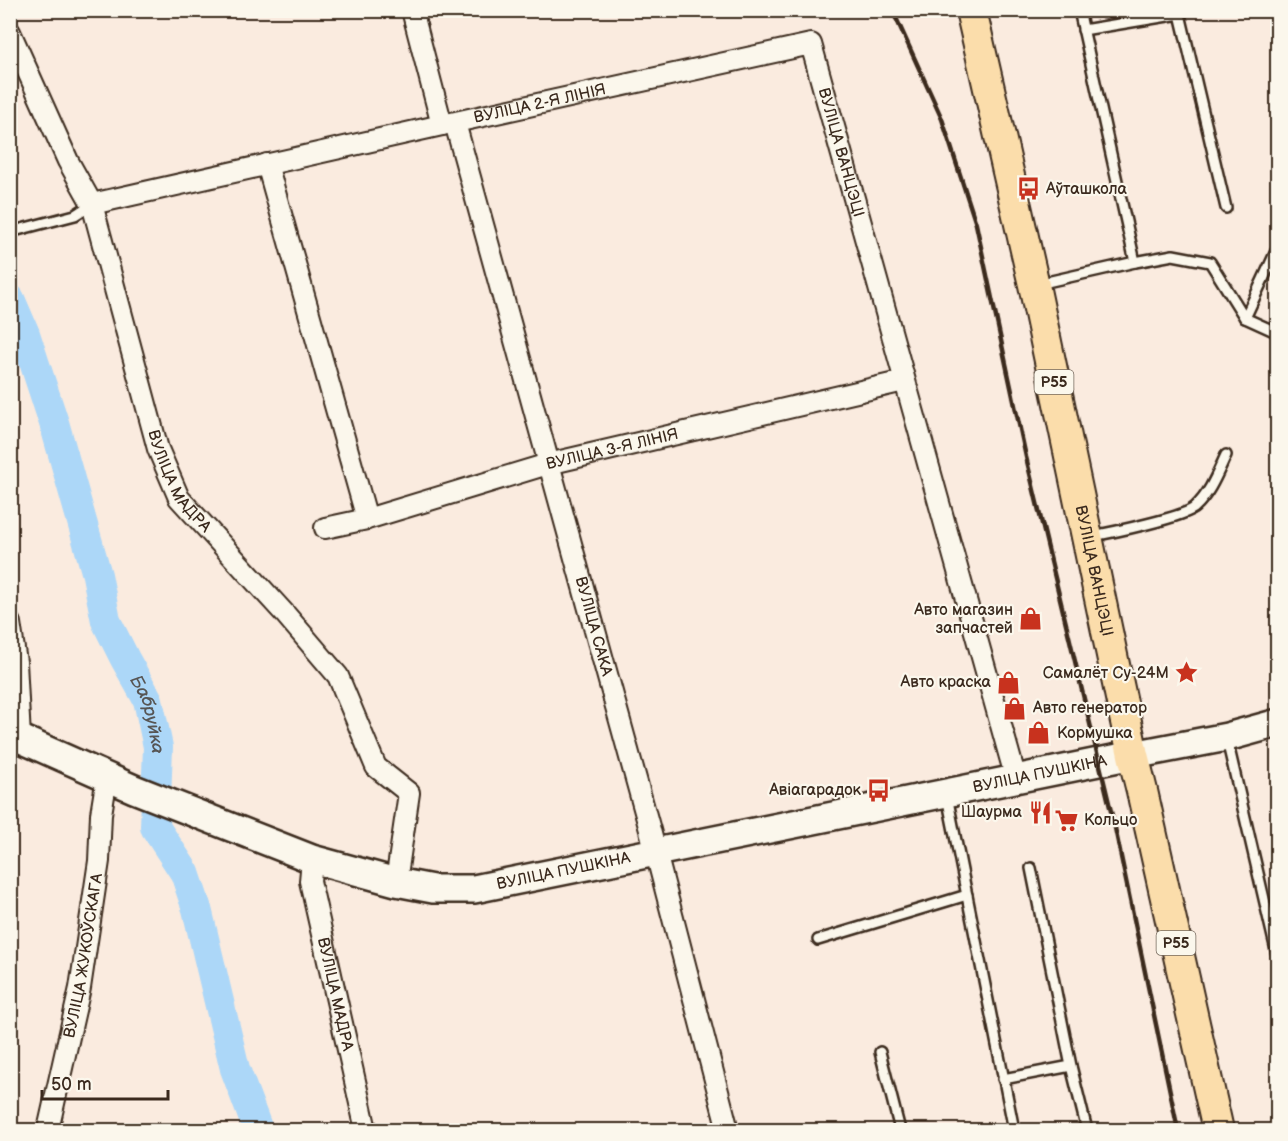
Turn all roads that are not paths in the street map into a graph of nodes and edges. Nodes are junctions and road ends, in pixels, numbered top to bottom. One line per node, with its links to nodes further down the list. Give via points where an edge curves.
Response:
1 (412, 10): 7 (street, ВУЛІЦА САКА)
2 (971, 10): 14 (main road, ВУЛІЦА ВАНЦЭЦІ / Р55)
3 (1079, 10): 4 (lane)
4 (1083, 30): 10 (lane, via 1180,14); 13 (lane)
5 (10, 32): 9 (street, ВУЛІЦА МАДРА, via 68,161)
6 (811, 44): 7 (street, ВУЛІЦА 2-Я ЛІНІЯ); 17 (street, ВУЛІЦА ВАНЦЭЦІ)
7 (448, 124): 8 (street, ВУЛІЦА 2-Я ЛІНІЯ); 19 (street, ВУЛІЦА САКА)
8 (267, 164): 9 (street, ВУЛІЦА 2-Я ЛІНІЯ); 20 (street)
9 (92, 204): 11 (lane, via 75,215); 34 (street, ВУЛІЦА МАДРА, via 158,449 179,498 338,676 376,767 409,793)
10 (1226, 208)
11 (10, 231)
12 (1278, 247): 15 (lane)
13 (1135, 262): 14 (lane); 15 (lane, via 1173,255 1210,262)
14 (1034, 285): 22 (main road, ВУЛІЦА ВАНЦЭЦІ / Р55)
15 (1245, 318): 16 (lane)
16 (1278, 333)
17 (904, 381): 19 (street, ВУЛІЦА 3-Я ЛІНІЯ); 29 (street, ВУЛІЦА ВАНЦЭЦІ)
18 (1226, 455): 22 (lane, via 1210,489 1193,510)
19 (548, 464): 20 (street, ВУЛІЦА 3-Я ЛІНІЯ); 31 (street, ВУЛІЦА САКА)
20 (367, 519): 21 (street, ВУЛІЦА 3-Я ЛІНІЯ)
21 (325, 528)
22 (1087, 537): 27 (main road, ВУЛІЦА ВАНЦЭЦІ / Р55)
23 (10, 623): 25 (street, via 16,662)
24 (1278, 723): 26 (main road, ВУЛІЦА ПУШКІНА)
25 (15, 736): 28 (main road, ВУЛІЦА ПУШКІНА)
26 (1227, 737): 27 (main road, ВУЛІЦА ПУШКІНА); 37 (lane)
27 (1133, 755): 29 (main road, ВУЛІЦА ПУШКІНА); 47 (main road, ВУЛІЦА ВАНЦЭЦІ / Р55)
28 (106, 777): 32 (main road, ВУЛІЦА ПУШКІНА); 41 (street, ВУЛІЦА ЖУКОЎСКАГА, via 99,861 80,988)
29 (1016, 780): 30 (main road, ВУЛІЦА ПУШКІНА)
30 (947, 794): 31 (main road, ВУЛІЦА ПУШКІНА); 35 (lane)
31 (655, 852): 34 (main road, ВУЛІЦА ПУШКІНА, via 474,889 433,889); 43 (street, ВУЛІЦА САКА)
32 (312, 858): 34 (main road, ВУЛІЦА ПУШКІНА); 42 (street, ВУЛІЦА МАДРА, via 310,881)
33 (1031, 868): 39 (lane)
34 (396, 882)
35 (967, 895): 36 (lane); 40 (lane)
36 (818, 940)
37 (1278, 959)
38 (880, 1052): 44 (lane)
39 (1071, 1066): 40 (lane); 46 (lane)
40 (1003, 1079): 45 (lane)
41 (48, 1131)
42 (366, 1131)
43 (728, 1131)
44 (900, 1131)
45 (1014, 1131)
46 (1087, 1131)
47 (1218, 1131)

